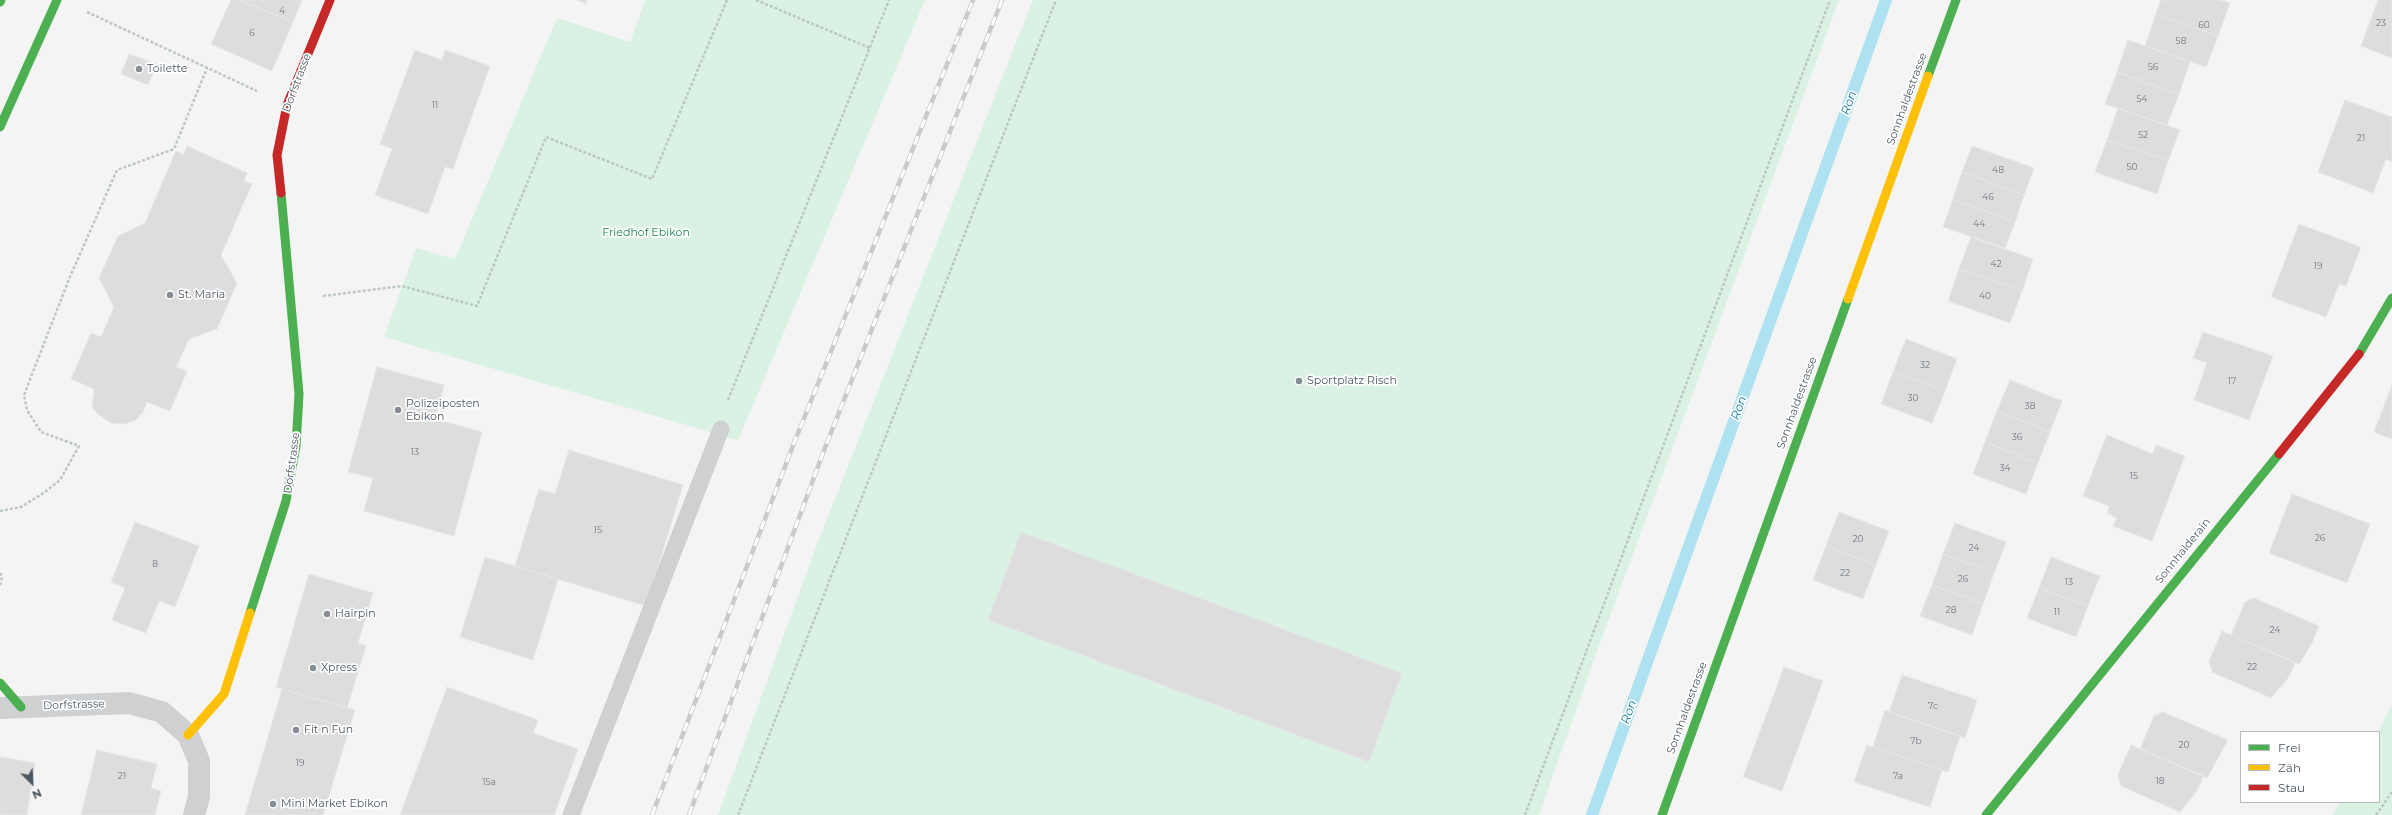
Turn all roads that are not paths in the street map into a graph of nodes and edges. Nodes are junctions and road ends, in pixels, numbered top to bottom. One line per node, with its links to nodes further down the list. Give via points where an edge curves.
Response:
1 (57, 0): 4 (street)
2 (330, 0): 9 (street, Dorfstrasse, via 287,105 278,156 299,394 296,446 286,501 224,694)
3 (1956, 0): 12 (street, Sonnhaldestrasse)
4 (0, 127)
5 (2392, 298): 13 (street, Sonnhalderain, via 2356,358)
6 (721, 429): 11 (lane)
7 (0, 683): 8 (street, Dorfstrasse)
8 (10, 707): 9 (street, Dorfstrasse, via 130,703 162,712)
9 (188, 735): 10 (street, via 199,761 199,797)
10 (194, 815)
11 (571, 815)
12 (1662, 815)
13 (1986, 815)

